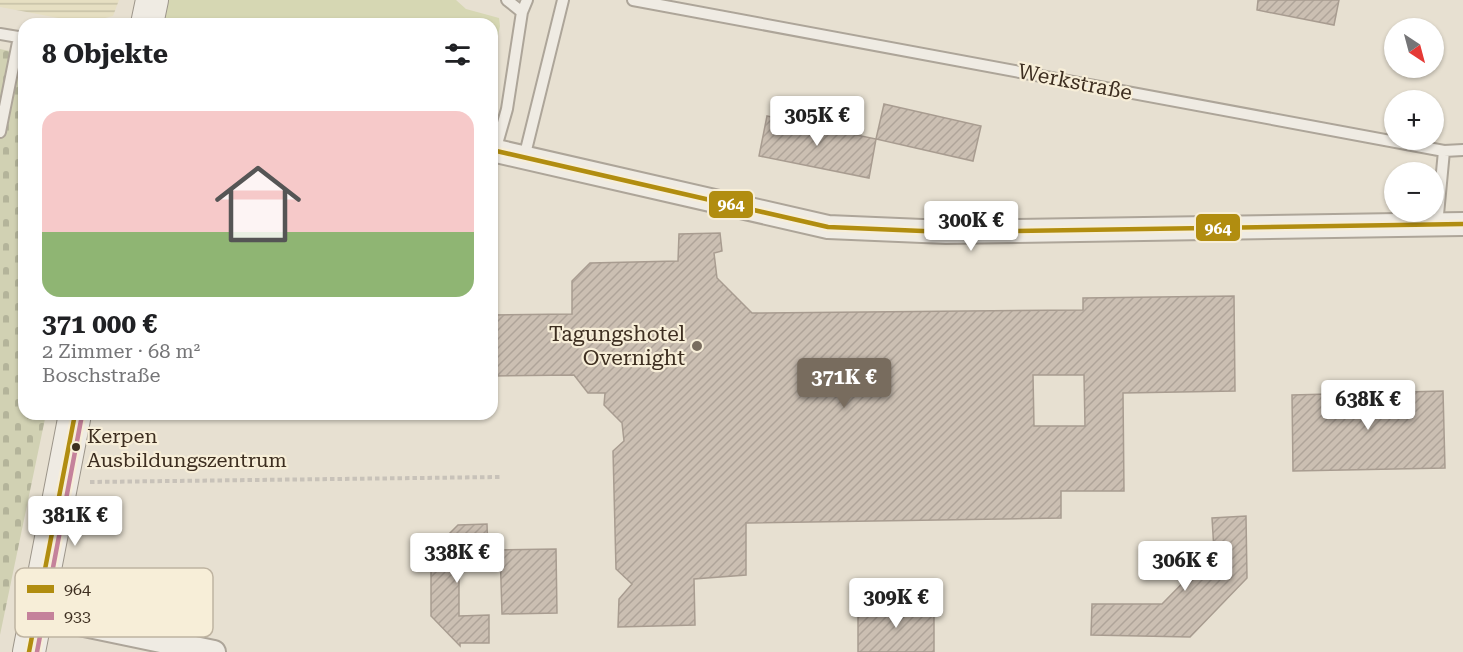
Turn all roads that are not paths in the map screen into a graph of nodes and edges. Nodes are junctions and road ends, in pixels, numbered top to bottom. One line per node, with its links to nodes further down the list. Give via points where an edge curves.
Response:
1 (152, 0): 7 (street)
2 (507, 0): 6 (lane)
3 (527, 0): 6 (lane)
4 (562, 0): 16 (lane)
5 (633, 0): 15 (lane, Werkstraße)
6 (522, 12): 12 (lane, via 507,109)
7 (148, 18)
8 (0, 34): 9 (lane)
9 (18, 37)
10 (18, 51): 11 (lane)
11 (0, 132)
12 (498, 137)
13 (1463, 150): 15 (lane, Werkstraße)
14 (498, 151): 16 (street)
15 (1444, 151): 18 (lane)
16 (524, 158): 18 (street, via 828,227 946,232)
17 (1463, 224): 18 (street)
18 (1437, 225)
19 (74, 420): 20 (street)
20 (46, 568)
21 (32, 637): 25 (street)
22 (120, 637): 23 (street)
23 (151, 645): 24 (street)
24 (205, 651)
25 (29, 652)

